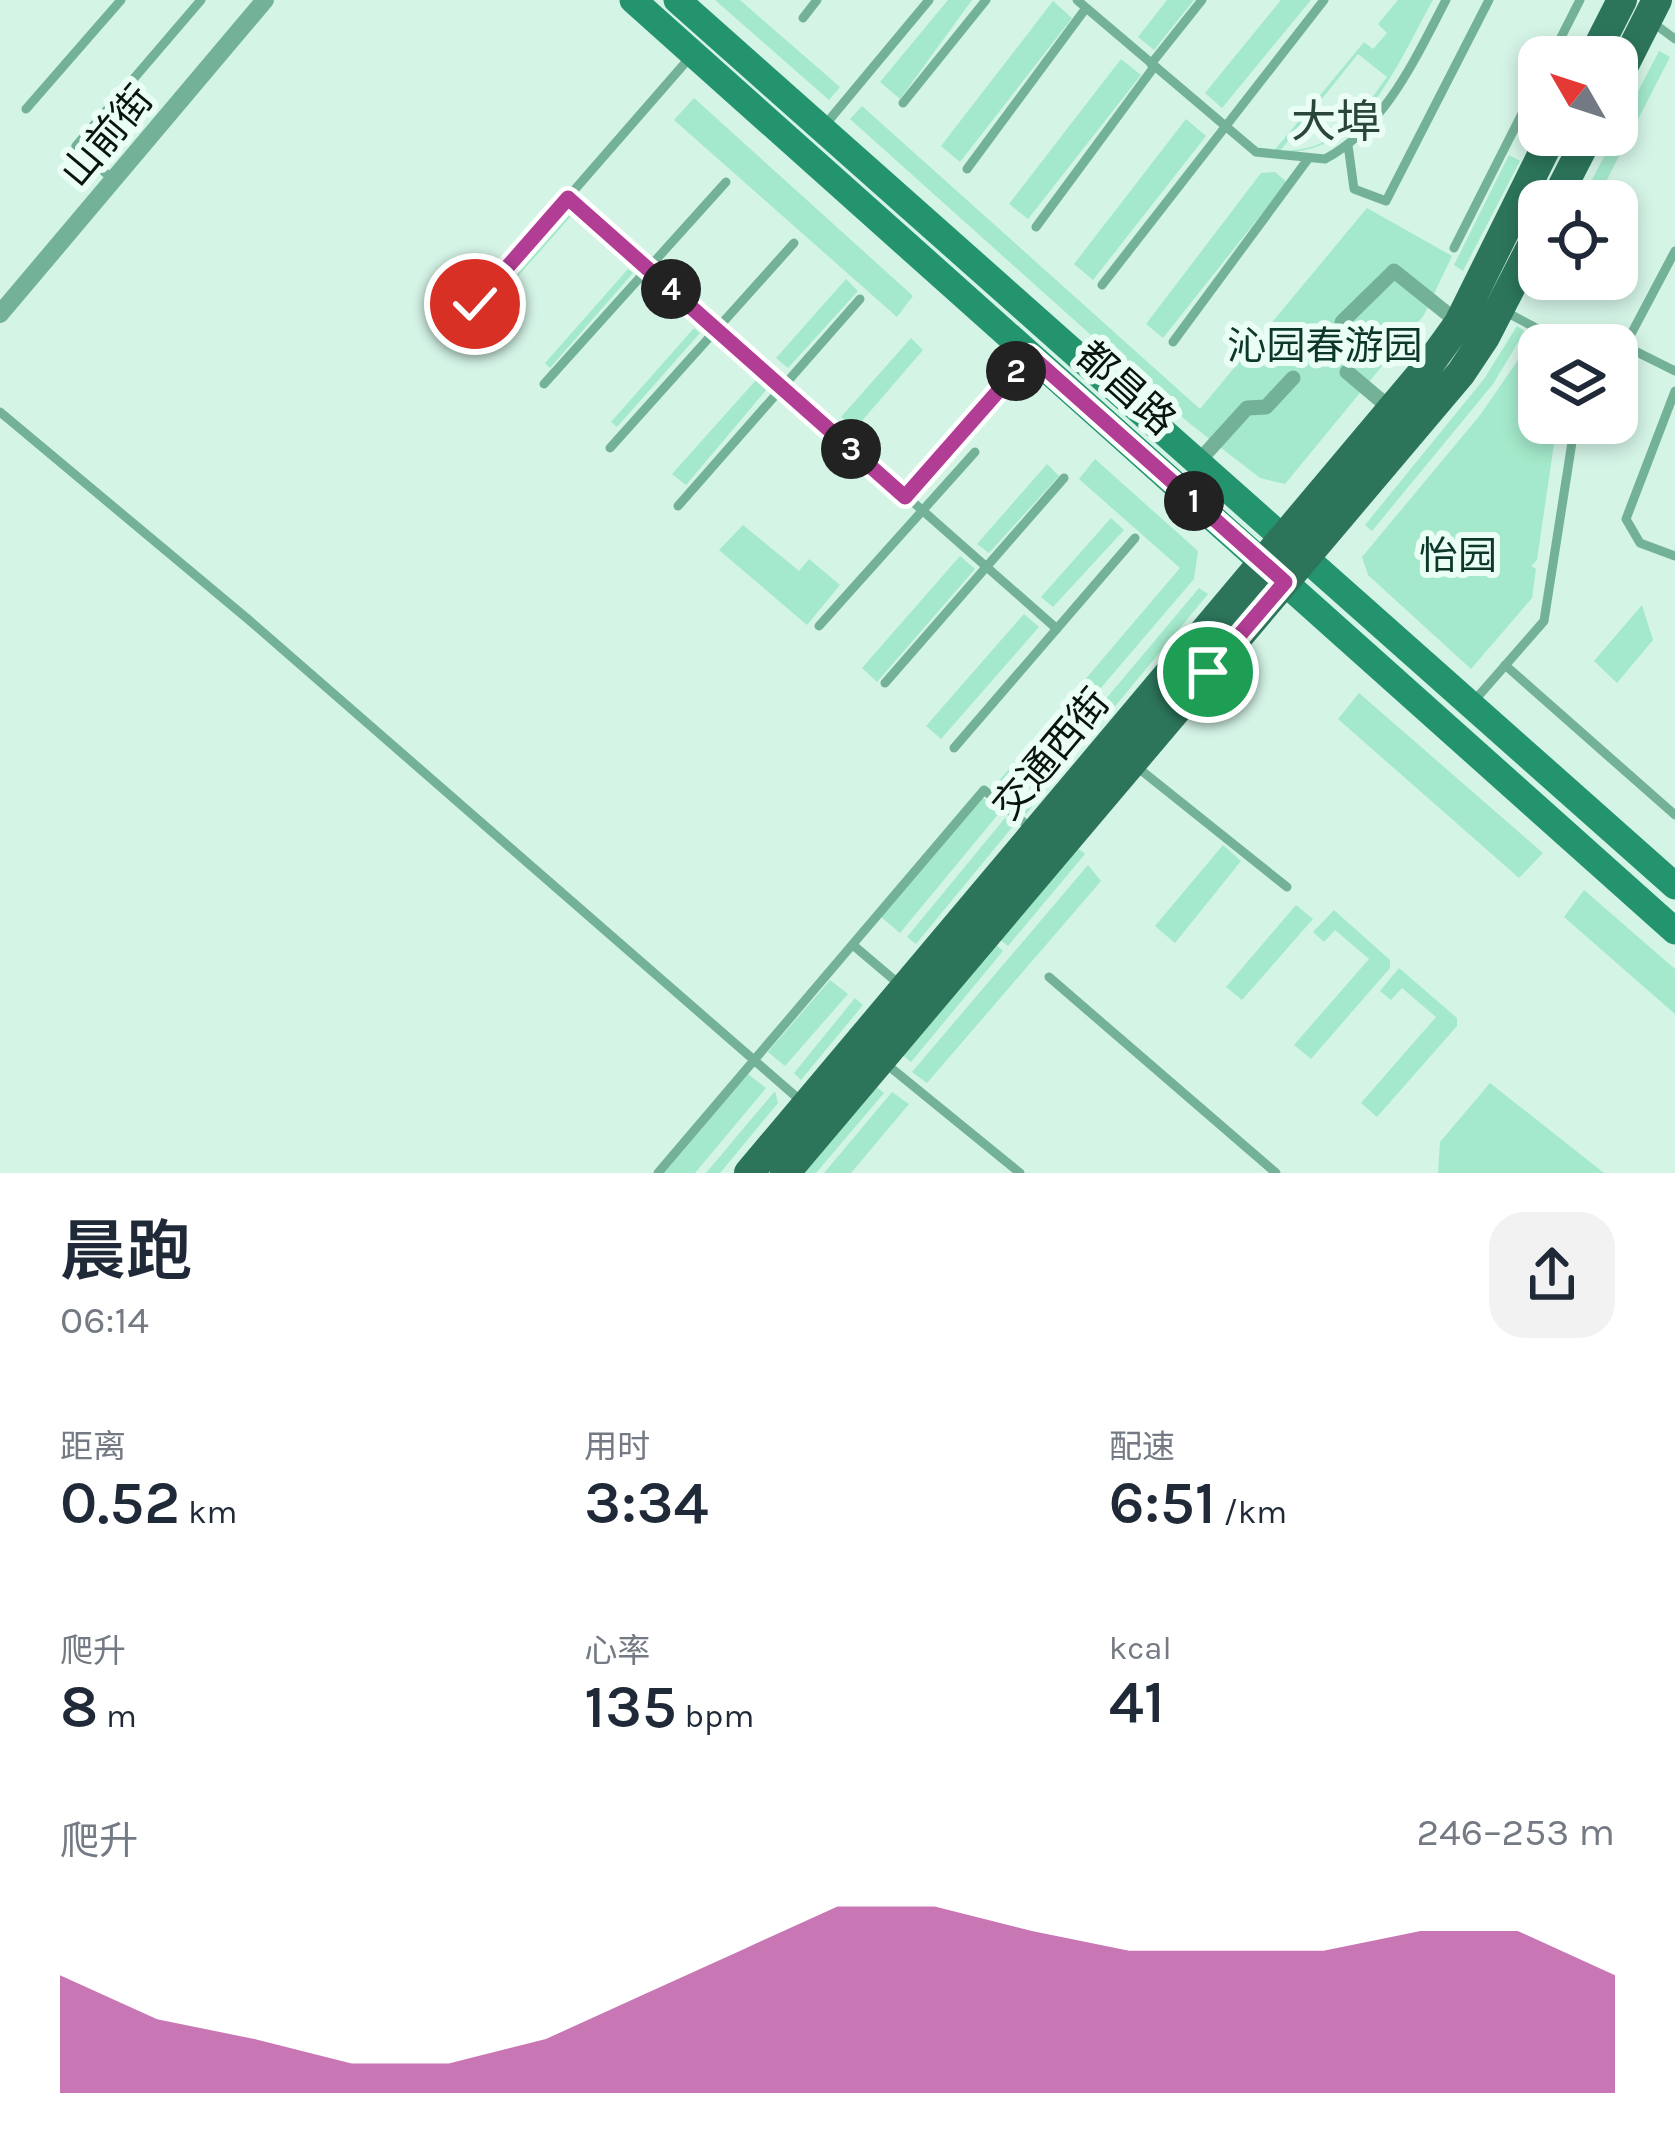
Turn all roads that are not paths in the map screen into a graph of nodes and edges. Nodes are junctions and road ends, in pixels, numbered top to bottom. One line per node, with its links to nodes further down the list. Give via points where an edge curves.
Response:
1 (121, 0): 26 (lane)
2 (201, 0): 36 (lane, via 76,146)
3 (265, 0): 36 (street, 山前街)
4 (633, 0): 23 (main road, 都昌路)
5 (677, 0): 29 (main road, 都昌路)
6 (818, 0): 18 (lane)
7 (928, 0): 29 (lane)
8 (986, 0): 25 (lane)
9 (1077, 0): 16 (lane)
10 (1202, 0): 24 (lane)
11 (1324, 0): 28 (lane)
12 (1446, 0): 32 (lane, via 1405,78)
13 (1489, 0): 32 (lane, via 1386,201 1354,189)
14 (1580, 0): 19 (lane)
15 (1622, 0): 20 (main road)
16 (1086, 8): 24 (lane); 35 (lane)
17 (1653, 9): 21 (main road); 22 (lane)
18 (803, 18)
19 (1562, 36)
20 (1603, 36)
21 (1638, 38)
22 (1675, 39)
23 (693, 54): 38 (lane); 55 (main road, 都昌路)
24 (1152, 66): 28 (lane); 39 (lane)
25 (903, 103)
26 (26, 109)
27 (1518, 121): 30 (lane)
28 (1222, 126): 34 (lane, via 1256,152); 45 (lane)
29 (822, 129): 67 (main road, 都昌路)
30 (1510, 137): 31 (lane); 41 (lane)
31 (1518, 139)
32 (1348, 145): 34 (lane)
33 (1542, 156): 51 (main road, 交通西街)
34 (1308, 159): 54 (lane)
35 (967, 169)
36 (112, 179): 49 (street, 山前街)
37 (726, 182): 43 (lane)
38 (568, 198): 43 (lane); 47 (lane)
39 (1036, 227)
40 (794, 243): 53 (lane)
41 (1454, 248)
42 (1675, 251): 56 (lane, via 1629,338 1635,351)
43 (648, 269): 53 (lane); 59 (lane)
44 (1518, 273): 48 (main road, 交通西街)
45 (1102, 285)
46 (860, 298): 60 (lane)
47 (475, 304)
48 (1500, 309): 52 (lane); 73 (main road, 交通西街, via 1461,373)
49 (0, 314)
50 (1342, 322): 51 (street, via 1394,272)
51 (1459, 323): 62 (main road, 交通西街)
52 (1528, 324)
53 (717, 330): 60 (lane); 65 (lane)
54 (1173, 342)
55 (1030, 355): 69 (lane); 76 (main road, 都昌路)
56 (1675, 371)
57 (1347, 372): 62 (street)
58 (1292, 378): 67 (street, via 1266,407 1247,408)
59 (544, 384)
60 (782, 388): 69 (lane); 70 (lane)
61 (1675, 392): 74 (lane, via 1626,519 1640,543)
62 (1391, 410): 73 (main road, 交通西街)
63 (0, 412): 93 (lane)
64 (1571, 444): 79 (lane, via 1544,621)
65 (610, 448)
66 (975, 452): 71 (lane)
67 (1198, 462): 73 (main road, 都昌路)
68 (1064, 478): 75 (lane)
69 (905, 497): 71 (lane)
70 (678, 506)
71 (922, 512): 75 (lane); 77 (lane)
72 (1135, 538): 78 (lane)
73 (1294, 548): 76 (main road, 交通西街); 81 (main road, 都昌路)
74 (1675, 556)
75 (986, 567): 78 (lane); 80 (lane)
76 (1274, 572): 83 (main road, 交通西街); 85 (main road, 交通西街); 88 (main road, 都昌路)
77 (819, 626)
78 (1057, 629): 82 (lane)
79 (1505, 665): 81 (lane); 84 (lane)
80 (885, 683)
81 (1471, 705): 86 (main road, 都昌路)
82 (954, 748)
83 (1132, 763): 87 (lane); 92 (main road, 交通西街)
84 (1675, 814)
85 (1036, 832): 89 (lane, via 984,790); 91 (main road, 交通西街)
86 (1675, 886)
87 (1287, 887)
88 (1675, 931)
89 (853, 945): 91 (lane); 93 (lane)
90 (1049, 977): 99 (lane)
91 (904, 988): 94 (main road, 交通西街)
92 (881, 1060): 97 (main road, 交通西街); 98 (lane)
93 (754, 1061): 94 (lane); 95 (lane)
94 (806, 1105): 96 (main road, 交通西街)
95 (658, 1173)
96 (749, 1173)
97 (785, 1173)
98 (1020, 1173)
99 (1276, 1173)

